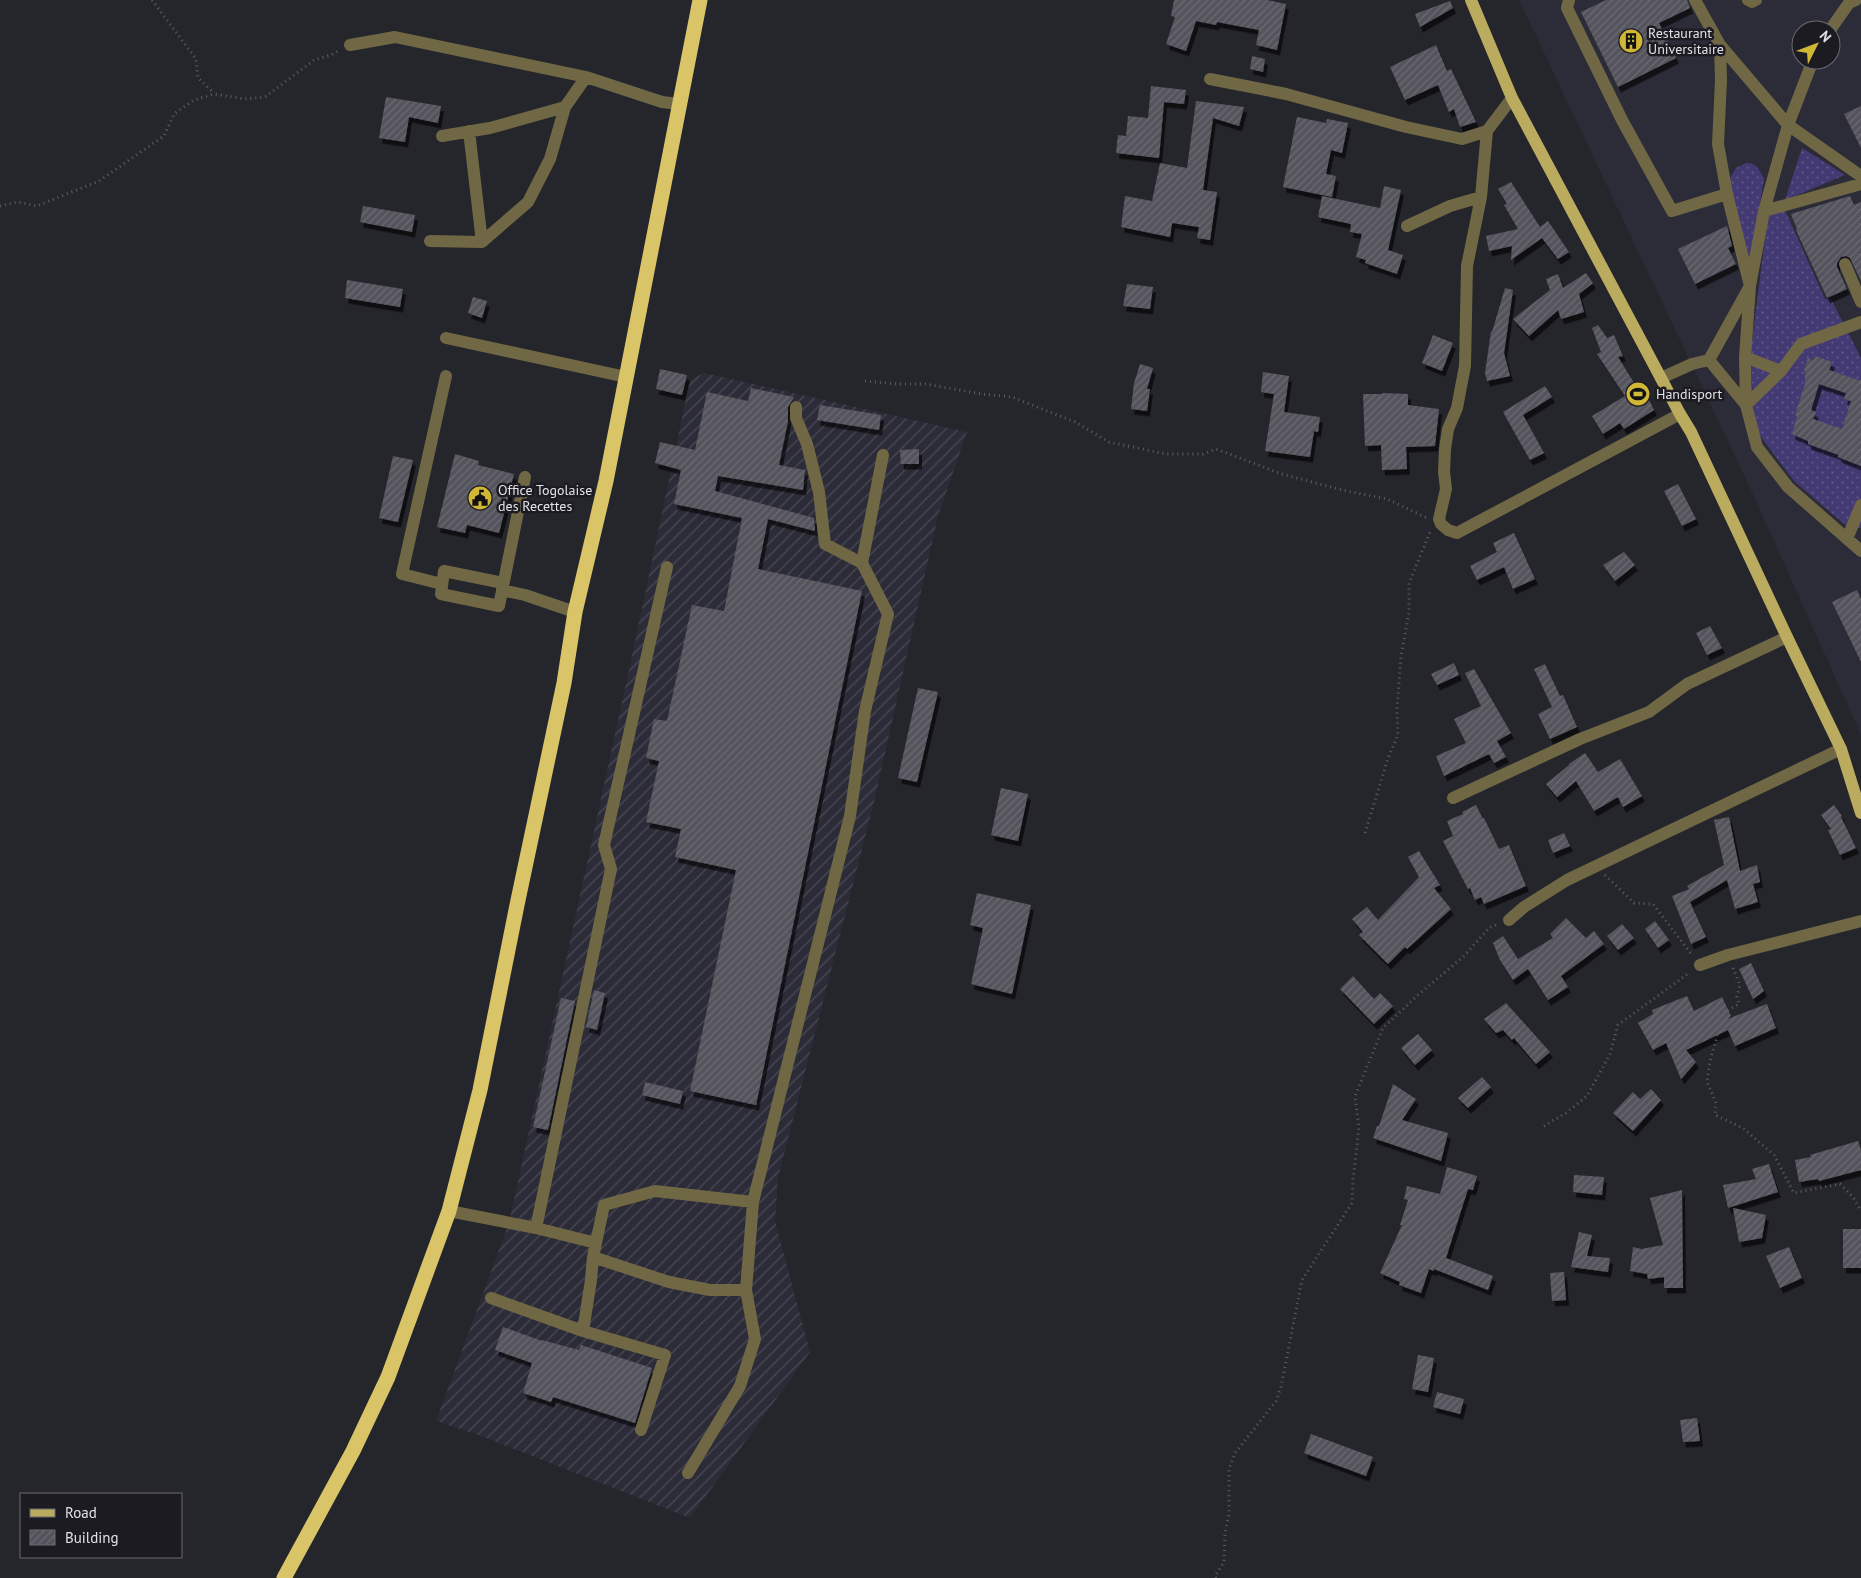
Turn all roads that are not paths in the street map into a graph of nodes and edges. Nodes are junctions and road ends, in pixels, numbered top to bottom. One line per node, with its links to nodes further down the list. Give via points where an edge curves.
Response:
1 (700, 0): 15 (highway)
2 (1471, 0): 14 (main road)
3 (1569, 0): 23 (street, via 1567,8 1622,120 1672,211)
4 (1695, 0): 10 (street)
5 (1748, 0): 6 (street)
6 (1756, 0)
7 (1850, 1): 8 (street)
8 (1837, 20)
9 (350, 45): 12 (street, via 395,37)
10 (1720, 46): 17 (street); 23 (street, via 1718,144)
11 (1809, 70): 17 (street)
12 (586, 77): 15 (street, via 662,102); 16 (street)
13 (1210, 79): 19 (street, via 1286,94 1462,139)
14 (1512, 98): 19 (street); 39 (main road)
15 (679, 104): 38 (highway)
16 (565, 106): 18 (street); 28 (street, via 550,159 528,202)
17 (1788, 125): 21 (street); 25 (street)
18 (469, 131): 20 (street); 28 (street)
19 (1487, 131): 24 (street)
20 (442, 136)
21 (1861, 176)
22 (1861, 184): 25 (street)
23 (1727, 194): 30 (street)
24 (1481, 197): 26 (street, via 1450,206); 42 (street, via 1467,266 1465,366 1458,408 1448,429 1444,472 1446,489 1438,523 1457,533)
25 (1764, 211): 30 (street)
26 (1407, 226)
27 (430, 241): 28 (street)
28 (482, 242)
29 (1845, 264): 31 (street)
30 (1750, 286): 34 (street); 35 (street)
31 (1861, 301)
32 (1861, 322): 36 (street, via 1801,344)
33 (446, 338): 38 (street)
34 (1745, 356): 36 (street); 40 (street)
35 (1709, 360): 39 (street); 40 (street)
36 (1781, 370): 40 (street)
37 (446, 376): 50 (street, via 402,574)
38 (626, 377): 52 (highway, via 606,481)
39 (1661, 378): 42 (main road)
40 (1746, 405): 46 (street, via 1757,447 1788,487)
41 (796, 407): 48 (street, via 796,418 807,444 819,492 825,544)
42 (1680, 414): 53 (main road)
43 (883, 454): 48 (street)
44 (525, 477): 51 (street)
45 (1861, 505): 46 (street)
46 (1847, 539): 47 (street)
47 (1861, 551)
48 (862, 563): 60 (street, via 888,614 864,711 850,816)
49 (667, 567): 62 (street, via 604,845 611,869)
50 (442, 584): 51 (street, via 444,571); 51 (street, via 441,594 499,606)
51 (502, 586): 52 (street)
52 (575, 612): 61 (highway, via 564,683 480,1090)
53 (1787, 638): 54 (main road); 55 (street, via 1687,684 1649,712 1580,739)
54 (1841, 749): 56 (main road); 57 (street, via 1567,880 1524,906)
55 (1453, 798)
56 (1861, 812)
57 (1509, 920)
58 (1861, 921): 59 (street)
59 (1700, 965)
60 (753, 1202): 63 (street, via 655,1192 604,1204); 65 (street)
61 (449, 1211): 62 (street); 70 (highway, via 388,1376 353,1451)
62 (536, 1228): 63 (street)
63 (596, 1243): 64 (street)
64 (593, 1257): 65 (street, via 669,1282 710,1290); 67 (street)
65 (746, 1290): 69 (street, via 755,1339 740,1386)
66 (491, 1298): 67 (street)
67 (583, 1331): 68 (street, via 665,1355)
68 (641, 1430)
69 (688, 1473)
70 (284, 1578)

